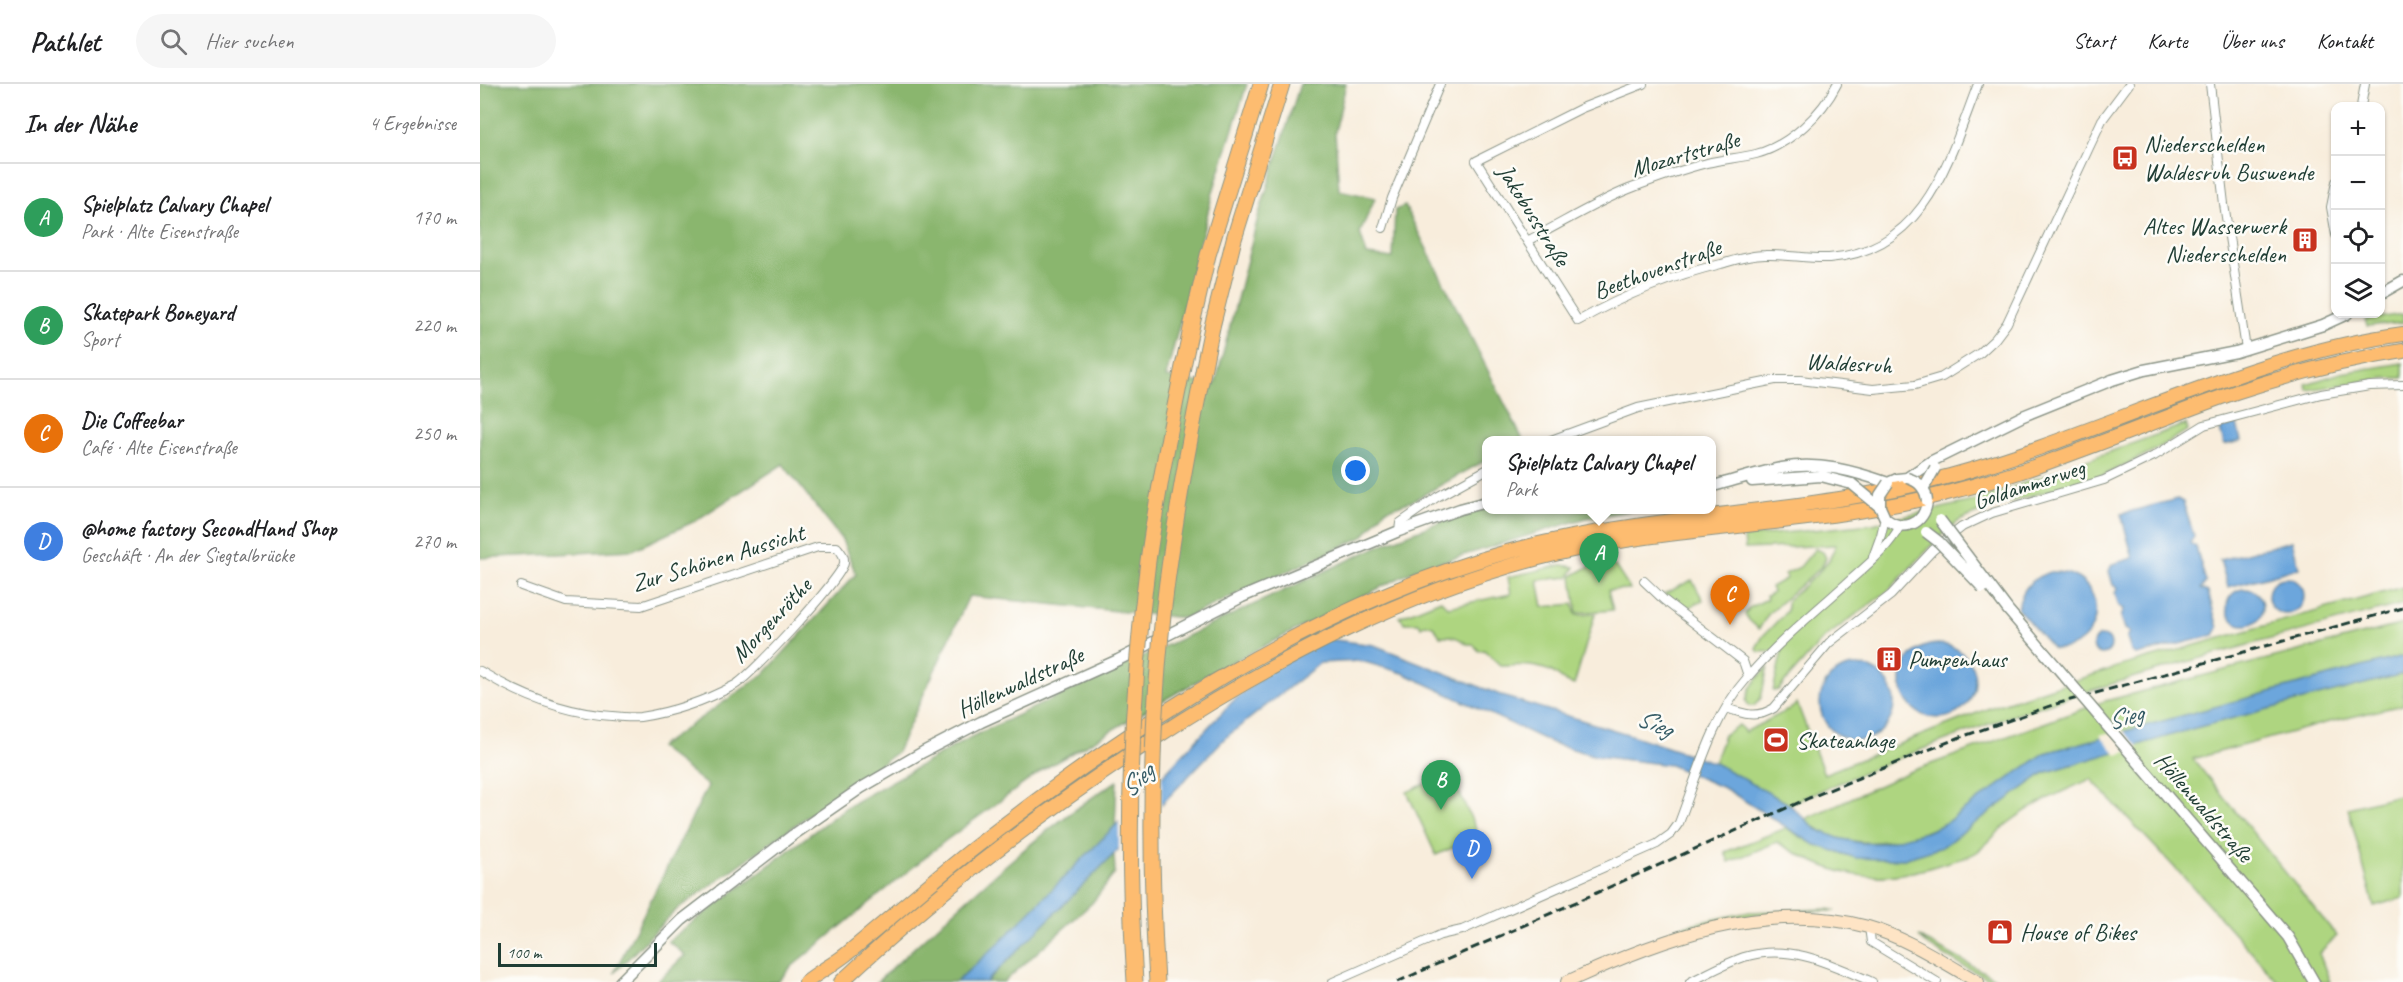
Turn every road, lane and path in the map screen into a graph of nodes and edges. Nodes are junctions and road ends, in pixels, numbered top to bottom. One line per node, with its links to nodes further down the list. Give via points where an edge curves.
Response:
1 (1261, 84): 51 (highway, bridge, via 1214,234 1192,324 1153,528 1136,681 1130,801)
2 (1282, 84): 52 (highway, bridge, via 1234,239 1212,327 1188,444 1170,562 1152,800)
3 (1440, 84): 11 (street)
4 (1643, 84): 12 (street, Jakobusstraße, via 1582,108 1476,161)
5 (1837, 84): 12 (street, Mozartstraße, via 1811,120 1784,141 1758,154 1687,169 1626,191)
6 (1978, 84): 16 (street, Beethovenstraße, via 1932,194 1913,220 1894,236 1849,255 1766,255 1698,269 1620,298)
7 (2129, 84): 21 (street, Waldesruh, via 2102,120 2007,322 1980,353 1942,377 1915,385 1873,388 1775,380 1638,408)
8 (2210, 84): 18 (street)
9 (2365, 84): 10 (street)
10 (2362, 102)
11 (1383, 228)
12 (1527, 241): 16 (street, Jakobusstraße)
13 (2403, 281): 14 (street)
14 (2385, 291)
15 (2338, 318): 18 (street)
16 (1578, 321)
17 (2403, 334): 33 (highway, via 2261,367 2061,440 1948,476 1840,498)
18 (2247, 349): 22 (street, via 2131,373 2023,416)
19 (2403, 351): 50 (highway, via 2264,383 2066,456 1952,492 1843,514 1653,536 1558,554 1453,584 1398,605 1272,667 1159,735 986,857)
20 (2403, 385): 44 (street, Goldammerweg, via 2370,386 2291,400 2204,425 2154,456 2104,480 1992,513 1962,527 1933,550 1891,595 1829,643 1774,708 1765,714 1746,716)
21 (1564, 436)
22 (1951, 452): 24 (street); 28 (street, bridge, via 1935,468)
23 (1482, 472): 36 (street, via 1400,523)
24 (1910, 475): 25 (street); 28 (street, bridge)
25 (1883, 482): 26 (street, via 1833,468 1808,466 1782,468); 31 (street, bridge)
26 (1716, 484)
27 (1716, 485): 31 (street, bridge, via 1832,477 1852,484)
28 (1923, 489): 30 (street, Höllenwaldstraße, bridge)
29 (1482, 503): 36 (street, Höllenwaldstraße)
30 (1928, 506): 34 (street); 41 (street, Höllenwaldstraße, bridge)
31 (1882, 513): 35 (street); 37 (street, via 1880,538)
32 (1714, 514): 46 (highway, via 1553,540 1449,570 1392,592 1269,652 1096,757 979,844)
33 (1716, 514)
34 (1913, 524): 35 (street); 41 (street, Höllenwaldstraße, bridge)
35 (1900, 526): 37 (street)
36 (1400, 531): 47 (street, Höllenwaldstraße, via 1242,597 1118,660 981,722 861,788 682,920)
37 (1872, 561): 43 (street)
38 (844, 565): 40 (street, Zur Schönen Aussicht, via 837,547 818,547 642,606 566,602); 42 (street, Morgenröthe, via 776,648 737,684 675,710 637,718 596,715 532,698)
39 (1644, 581): 43 (street, via 1743,661)
40 (521, 586)
41 (2008, 610): 59 (street, Höllenwaldstraße, bridge, via 2288,937)
42 (480, 670)
43 (1748, 676): 44 (street)
44 (1726, 708): 53 (street, via 1679,823 1657,844)
45 (1869, 927): 54 (main road, via 1808,918 1726,925 1670,939); 57 (street, via 1871,942); 58 (main road, via 1896,937)
46 (845, 955): 48 (highway); 49 (highway)
47 (620, 982)
48 (806, 982)
49 (821, 982)
50 (841, 982)
51 (1135, 982)
52 (1157, 982)
53 (1333, 982)
54 (1567, 982)
55 (1690, 982): 56 (street, via 1744,957 1781,951 1819,958)
56 (1872, 982)
57 (1937, 982)
58 (1978, 982)
59 (2314, 982)

